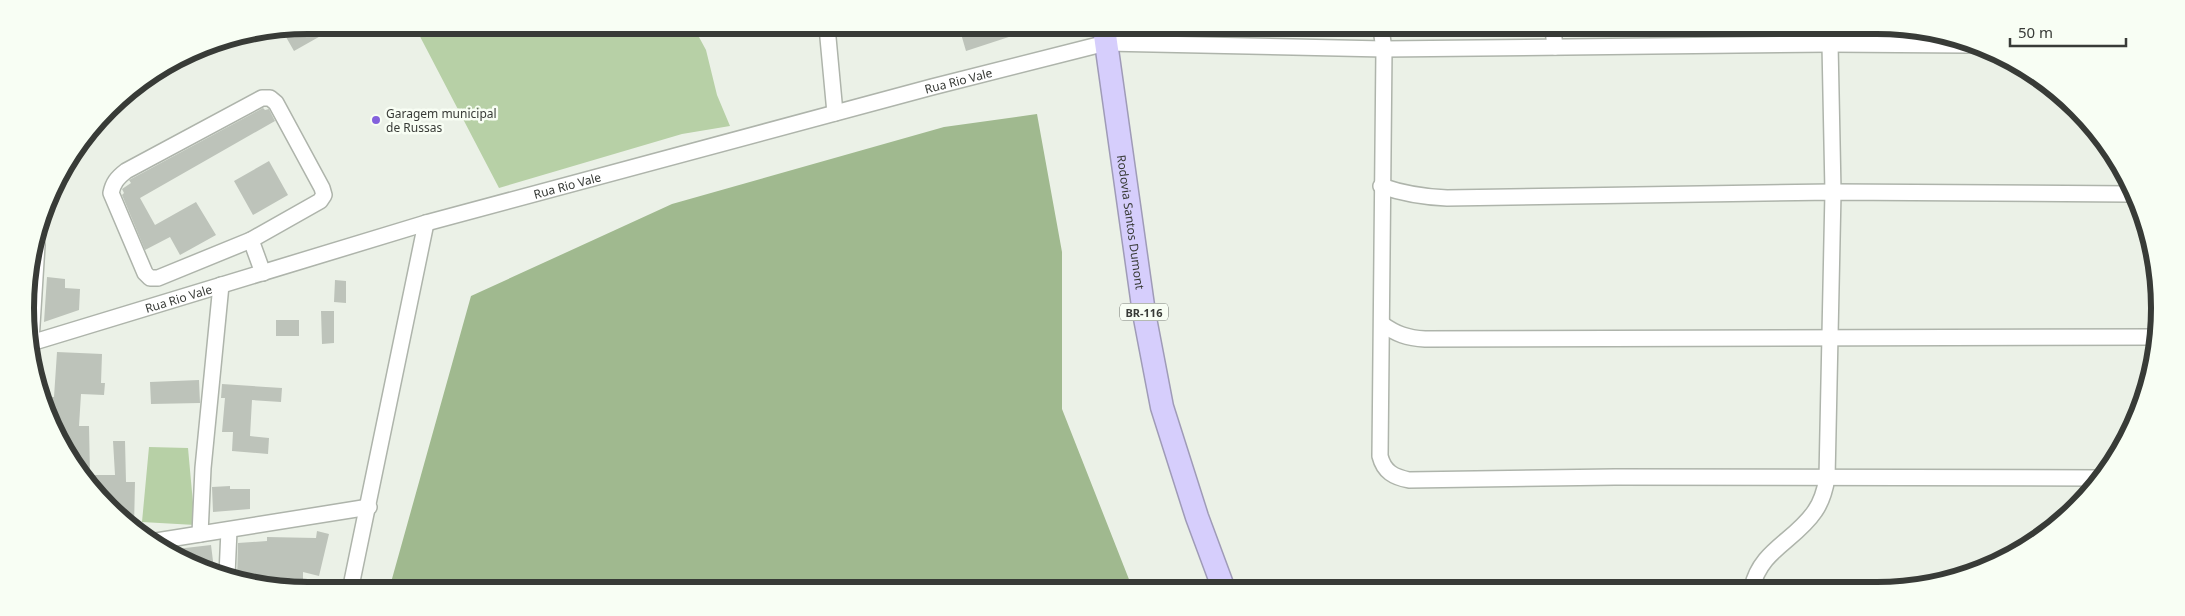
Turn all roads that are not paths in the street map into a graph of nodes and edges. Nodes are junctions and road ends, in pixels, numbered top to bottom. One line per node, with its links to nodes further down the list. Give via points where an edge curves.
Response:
1 (828, 34): 9 (street)
2 (1382, 34): 8 (street)
3 (1554, 34): 7 (street)
4 (1105, 35): 8 (street, Rua Rio Vale); 9 (street, Rua Rio Vale); 29 (highway, Rodovia Santos Dumont / BR-116, via 1144,313 1162,407)
5 (1830, 44): 6 (street, Rua Rio Vale); 7 (street, Rua Rio Vale); 11 (street)
6 (1954, 45)
7 (1555, 47): 8 (street, Rua Rio Vale)
8 (1384, 49): 10 (street)
9 (835, 113): 13 (street, Rua Rio Vale)
10 (1381, 186): 11 (street, via 1402,194 1447,198); 17 (street)
11 (1833, 192): 12 (street); 18 (street)
12 (2126, 194)
13 (426, 224): 15 (street, Rua Rio Vale); 23 (street)
14 (251, 240): 14 (street, via 158,278 150,278 111,194 113,184 126,172 262,98 270,98 276,103 324,195 320,201); 15 (street)
15 (262, 273): 16 (street, Rua Rio Vale)
16 (221, 285): 20 (street, Rua Rio Vale); 25 (street, via 203,468)
17 (1382, 324): 18 (street, via 1407,338 1425,339); 21 (street, via 1380,456 1382,466 1397,477 1410,480 1615,476)
18 (1830, 336): 19 (street); 21 (street)
19 (2150, 336)
20 (36, 341)
21 (1827, 478): 22 (street); 30 (street, via 1824,496 1816,510 1758,569)
22 (2092, 478)
23 (369, 507): 24 (street); 28 (street)
24 (229, 530): 25 (street); 27 (street)
25 (200, 534): 26 (street)
26 (162, 540)
27 (227, 570)
28 (352, 582)
29 (1221, 582)
30 (1754, 582)

